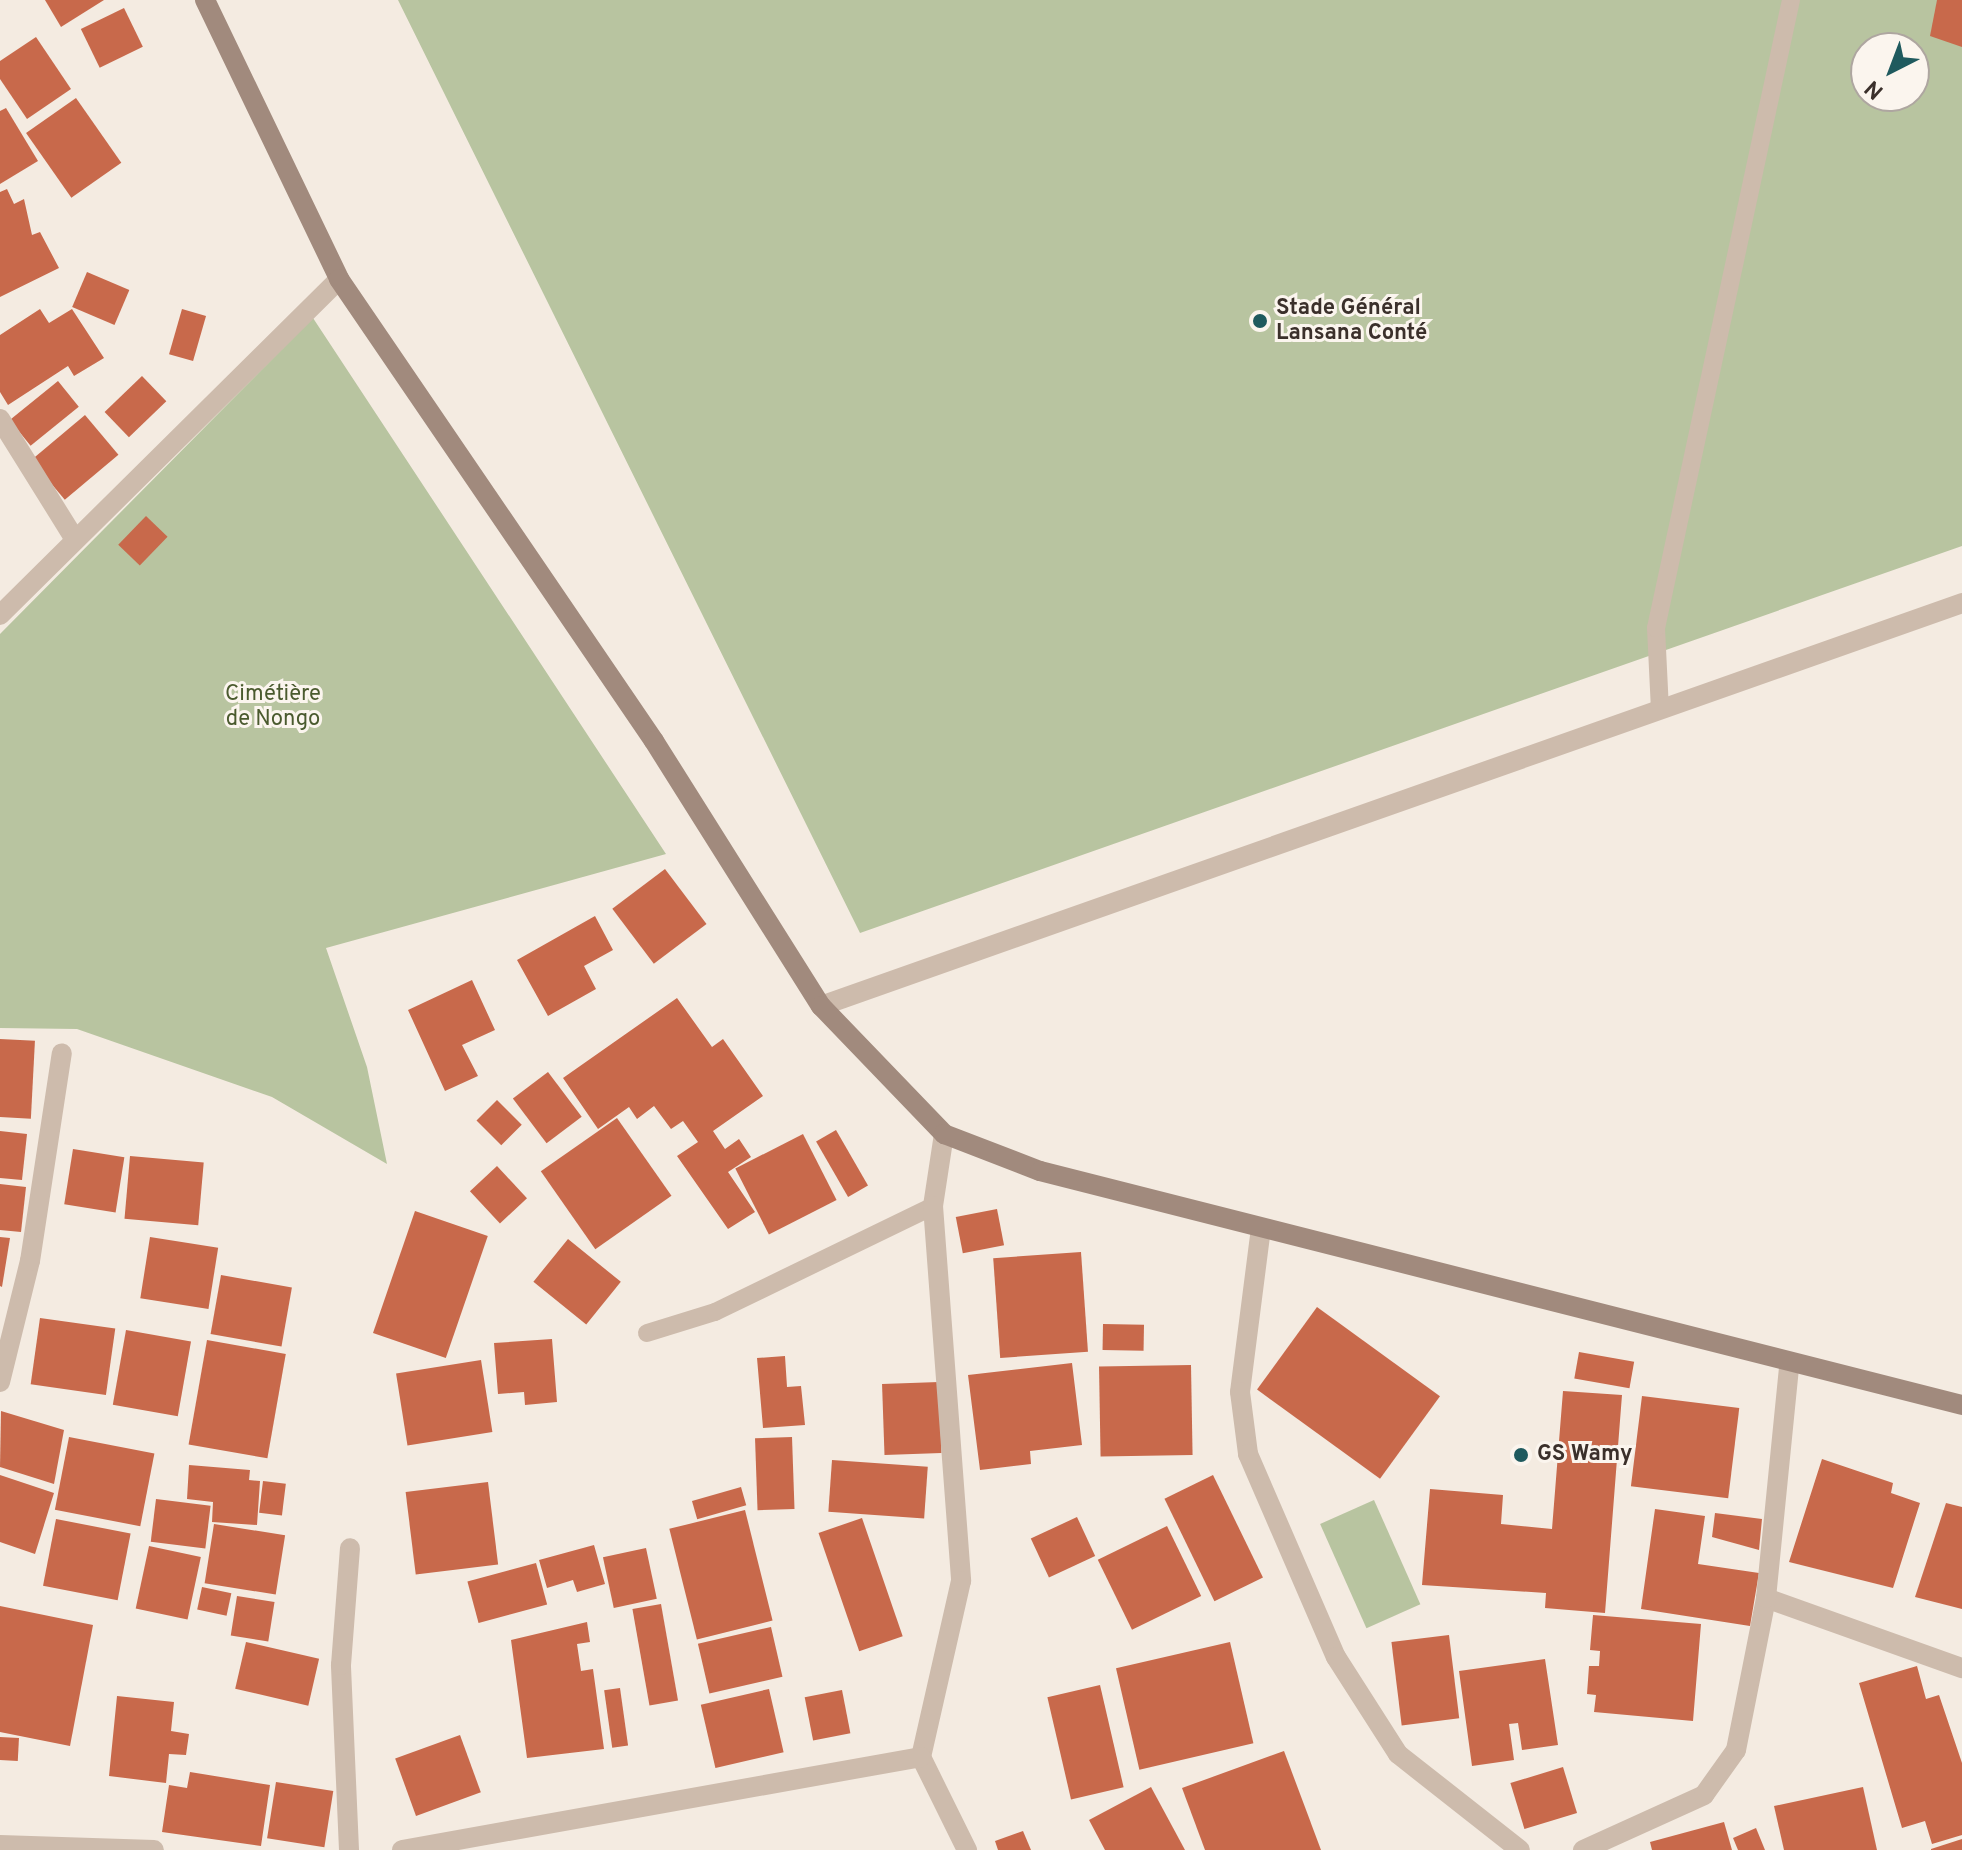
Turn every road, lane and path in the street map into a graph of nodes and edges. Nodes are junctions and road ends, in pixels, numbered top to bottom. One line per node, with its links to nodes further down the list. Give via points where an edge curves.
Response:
1 (205, 0): 3 (street)
2 (1791, 0): 8 (lane, via 1656,628)
3 (339, 279): 5 (street); 9 (street, via 654,741)
4 (0, 419): 5 (street)
5 (74, 538): 7 (street)
6 (1962, 603): 8 (street)
7 (0, 615)
8 (1660, 710): 9 (street)
9 (821, 1006): 11 (street)
10 (62, 1053): 16 (street)
11 (944, 1134): 12 (street); 13 (street, via 1040,1171)
12 (933, 1206): 14 (lane, via 715,1312); 21 (street, via 961,1581)
13 (1261, 1228): 15 (street); 27 (street, via 1240,1392 1248,1454 1336,1657 1398,1754)
14 (647, 1333)
15 (1789, 1367): 17 (street); 19 (street)
16 (2, 1371)
17 (1962, 1405)
18 (350, 1548): 24 (street, via 341,1665)
19 (1766, 1598): 20 (street); 28 (street, via 1736,1750 1704,1795)
20 (1962, 1668)
21 (921, 1757): 25 (street); 26 (street)
22 (0, 1845): 23 (street)
23 (154, 1850)
24 (349, 1850)
25 (402, 1850)
26 (967, 1850)
27 (1520, 1850)
28 (1583, 1850)

